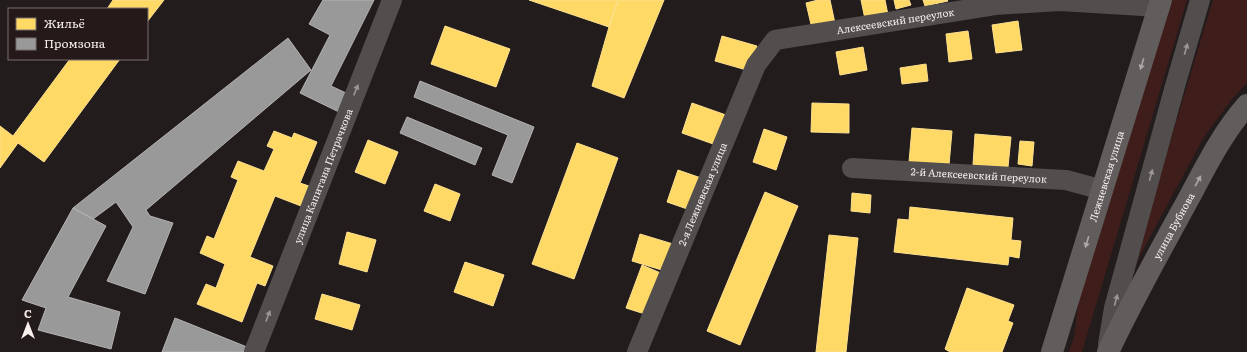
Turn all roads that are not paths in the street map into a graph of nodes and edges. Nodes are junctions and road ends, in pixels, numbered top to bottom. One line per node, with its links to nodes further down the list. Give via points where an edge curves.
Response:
1 (392, 0): 8 (street, улица Капитана Петрачкова, one-way to 1)
2 (1200, 0): 11 (street, one-way to 2, via 1114,308)
3 (1160, 4): 4 (street, Алексеевский переулок, via 1060,1 995,5); 7 (highway, Лежневская улица, one-way to 7)
4 (775, 40): 9 (street, 2-я Лежневская улица, via 756,65)
5 (1247, 104): 11 (highway, улица Бубнова, one-way to 5, via 1205,169)
6 (852, 168): 7 (street, 2-й Алексеевский переулок, via 1066,180)
7 (1103, 190): 10 (highway, Лежневская улица, one-way to 10)
8 (254, 352)
9 (637, 352)
10 (1052, 352)
11 (1107, 352)

